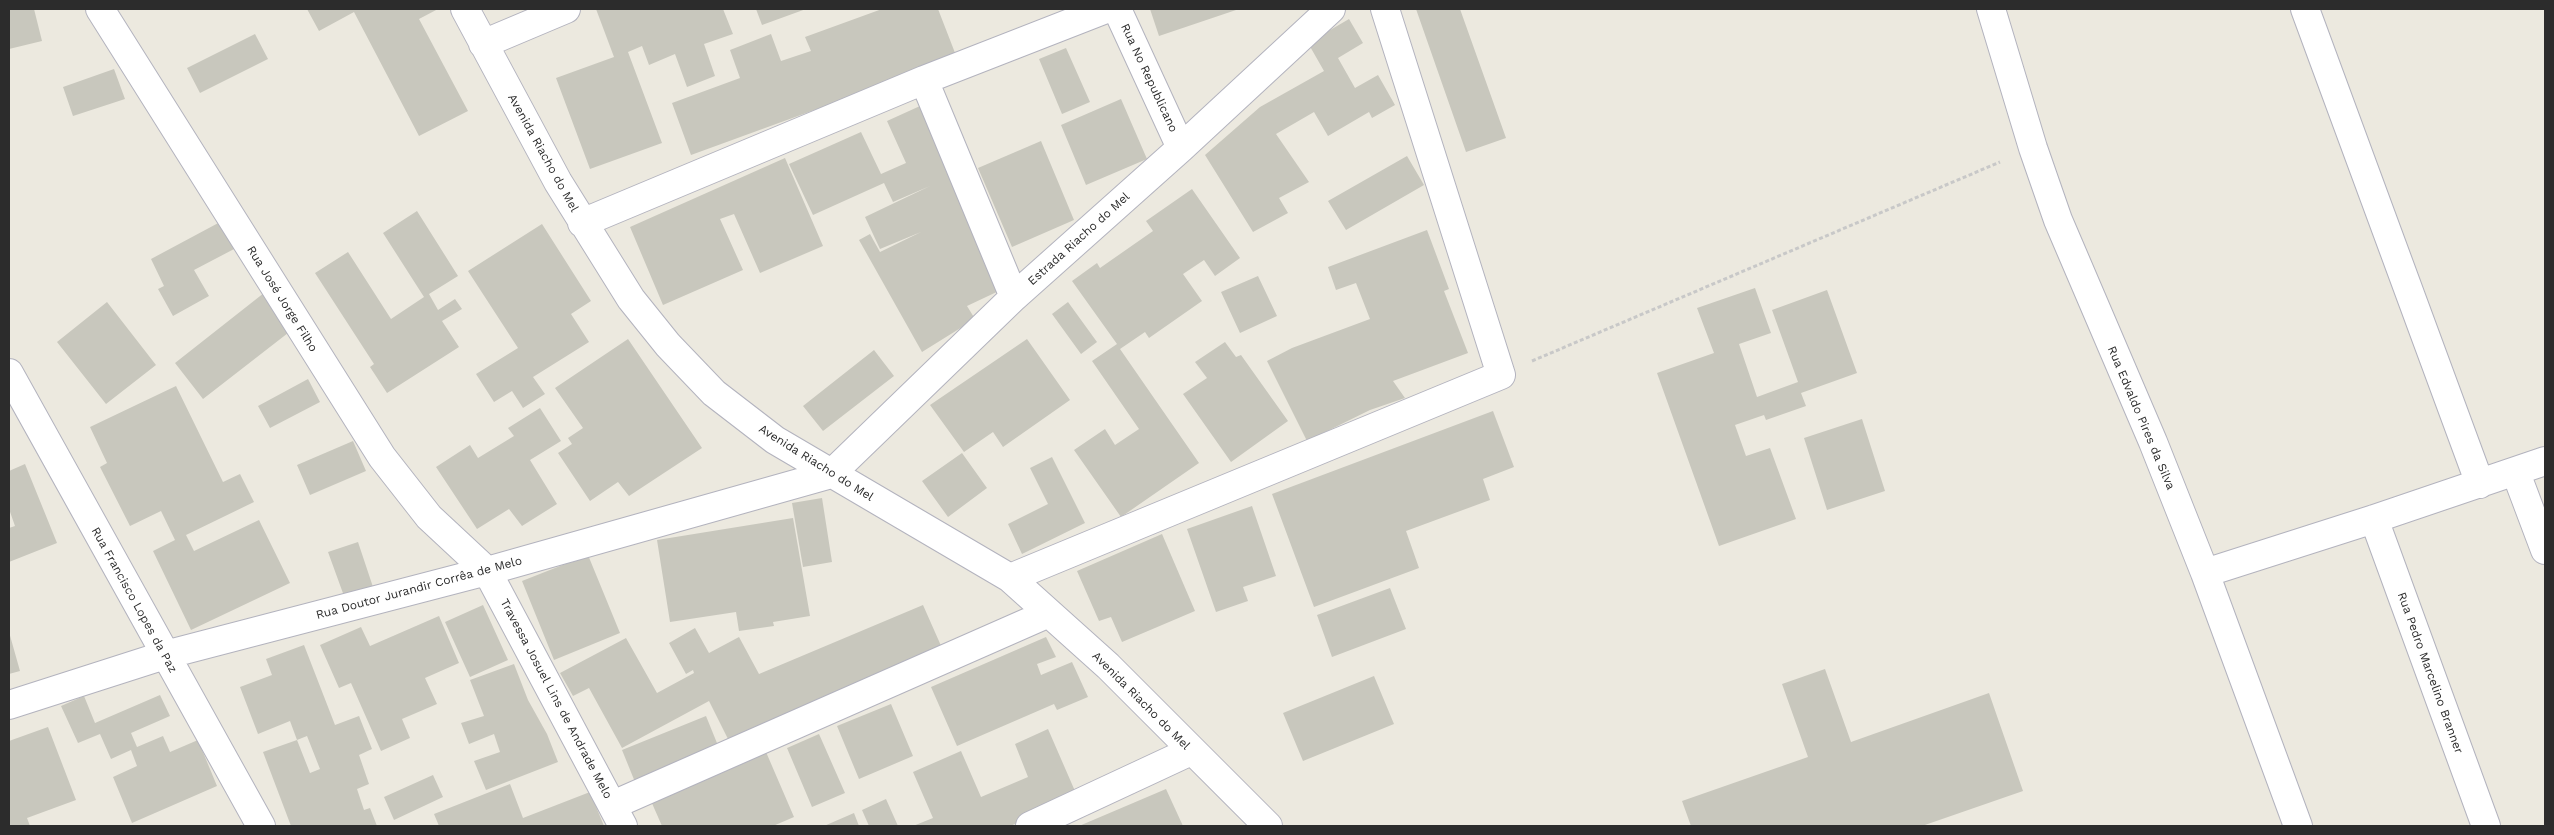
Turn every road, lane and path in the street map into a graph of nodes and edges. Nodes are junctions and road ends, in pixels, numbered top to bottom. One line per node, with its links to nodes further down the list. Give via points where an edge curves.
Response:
1 (100, 9): 24 (street, Rua José Jorge Filho, via 382,457 429,517)
2 (464, 9): 10 (street, Avenida Riacho do Mel)
3 (566, 9): 10 (street)
4 (1106, 9): 11 (street)
5 (1117, 9): 12 (street, Rua No Republicano)
6 (1330, 9): 12 (street, Estrada Riacho do Mel)
7 (1385, 9): 17 (street)
8 (1991, 9): 13 (street, Rua Edvaldo Pires da Silva)
9 (2305, 9): 21 (street)
10 (483, 44): 14 (street, Avenida Riacho do Mel)
11 (924, 80): 14 (street); 15 (street)
12 (1181, 148): 15 (street, Estrada Riacho do Mel)
13 (2033, 148): 17 (path); 25 (street, Rua Edvaldo Pires da Silva, via 2058,220)
14 (582, 223): 20 (street, Avenida Riacho do Mel, via 631,299 668,345 714,393 775,440)
15 (1014, 297): 20 (street, Estrada Riacho do Mel)
16 (9, 373): 28 (street, Rua Francisco Lopes da Paz)
17 (1501, 375): 26 (street)
18 (2545, 461): 19 (street)
19 (2516, 472): 21 (street); 23 (street)
20 (831, 474): 24 (street, Rua Doutor Jurandir Corrêa de Melo); 26 (street, Avenida Riacho do Mel)
21 (2480, 484): 22 (street)
22 (2374, 520): 25 (street); 36 (street, Rua Pedro Marcelino Branner)
23 (2545, 550)
24 (487, 571): 28 (street, Rua Doutor Jurandir Corrêa de Melo); 31 (street, Travessa Josuel Lins de Andrade Melo)
25 (2205, 573): 35 (street, Rua Edvaldo Pires da Silva)
26 (1010, 578): 27 (street, Avenida Riacho do Mel)
27 (1049, 613): 30 (street, Avenida Riacho do Mel, via 1108,666); 31 (street)
28 (165, 655): 29 (street, Rua Doutor Jurandir Corrêa de Melo); 32 (street, Rua Francisco Lopes da Paz)
29 (9, 705)
30 (1191, 751): 33 (street); 34 (street, Avenida Riacho do Mel)
31 (618, 816)
32 (261, 826)
33 (1030, 826)
34 (1268, 826)
35 (2298, 826)
36 (2486, 826)

